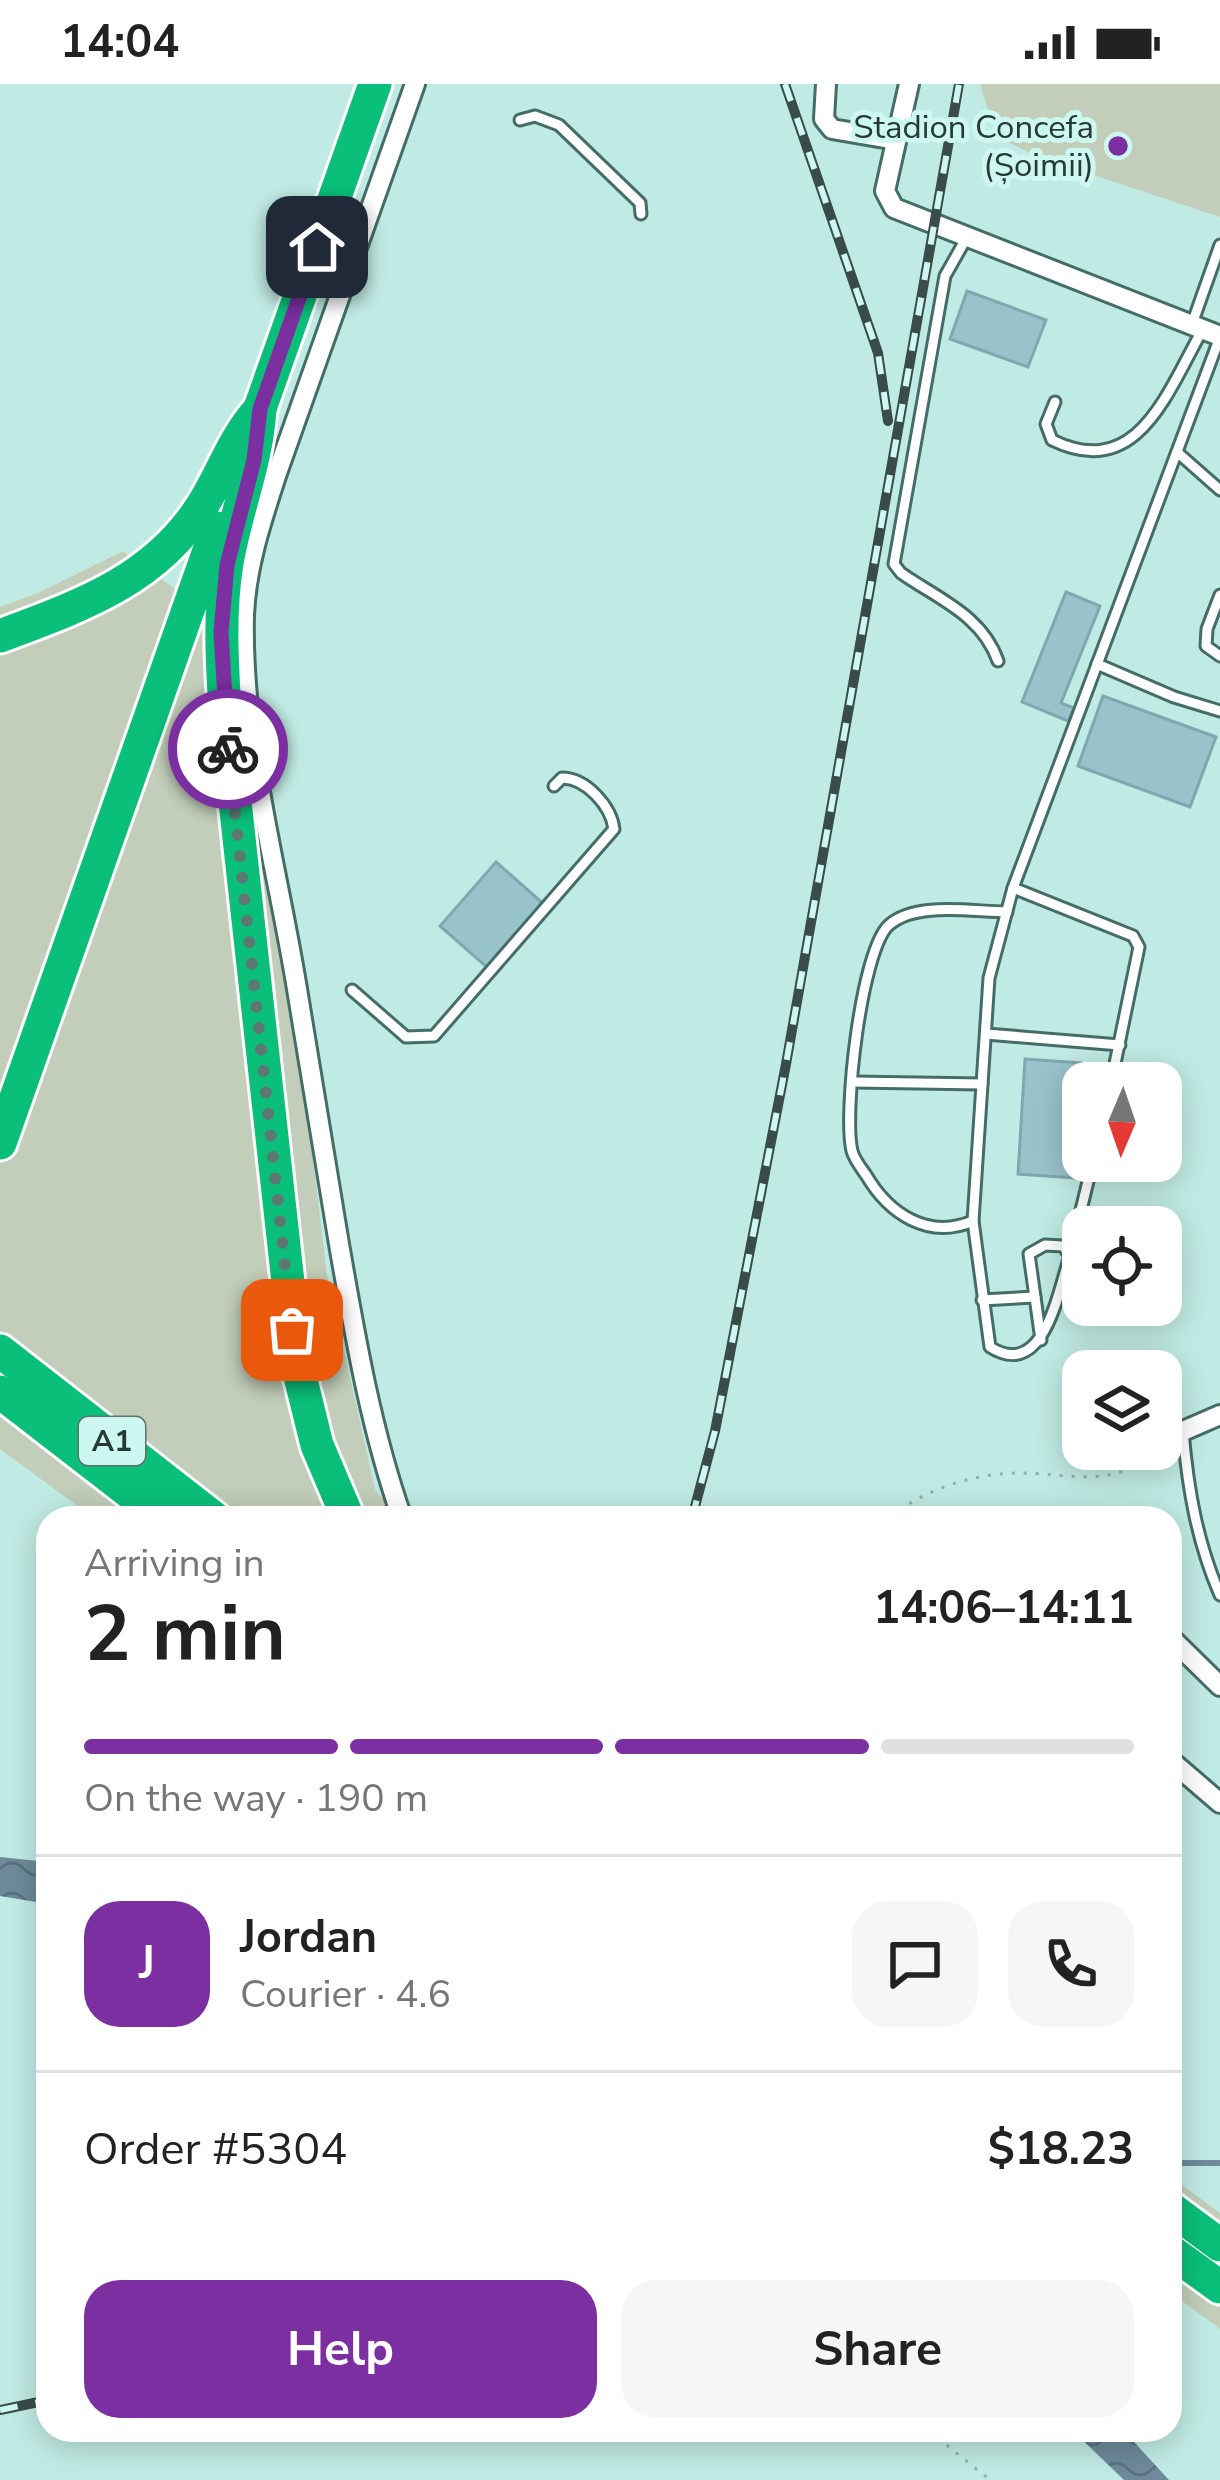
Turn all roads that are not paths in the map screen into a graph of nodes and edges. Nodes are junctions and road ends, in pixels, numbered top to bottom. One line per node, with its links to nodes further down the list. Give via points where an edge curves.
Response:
1 (375, 84): 12 (highway)
2 (415, 84): 45 (street, via 271,493 244,615 252,736 275,882 353,1326)
3 (826, 84): 6 (street, via 824,118 832,129)
4 (909, 84): 6 (street)
5 (520, 121): 7 (lane, via 535,116 559,125 640,203)
6 (896, 140): 8 (street, via 888,202)
7 (641, 214)
8 (967, 237): 10 (street); 18 (lane, via 945,276 894,563 970,616)
9 (1220, 245): 10 (lane)
10 (1209, 332): 11 (lane, via 1162,400 1111,452 1052,440 1046,424); 13 (lane)
11 (1055, 402)
12 (260, 409): 16 (highway, via 156,562 99,597); 30 (highway); 44 (highway, via 227,565 225,711 297,1364 317,1445)
13 (1177, 452): 14 (lane); 19 (lane)
14 (1220, 490)
15 (1220, 595): 17 (lane, via 1206,646)
16 (0, 635)
17 (1220, 656)
18 (998, 661)
19 (1097, 664): 20 (lane); 22 (lane)
20 (1220, 711)
21 (554, 786): 24 (lane, via 579,780 611,813 614,829 434,1036 406,1037)
22 (1013, 888): 23 (lane); 26 (lane, via 1132,936 1138,960)
23 (1006, 912): 25 (lane, via 989,977); 28 (lane, via 916,911 890,923 873,945)
24 (352, 990)
25 (986, 1034): 26 (lane); 29 (lane)
26 (1120, 1045): 27 (lane)
27 (1116, 1062)
28 (853, 1082): 29 (lane); 31 (lane, via 852,1152 877,1194 911,1223 945,1230)
29 (982, 1084): 31 (lane)
30 (0, 1143)
31 (973, 1221): 35 (lane)
32 (1062, 1246): 34 (lane, via 1029,1253)
33 (1062, 1279): 36 (lane)
34 (1035, 1297): 35 (lane); 36 (lane)
35 (982, 1300): 36 (lane, via 990,1347 1025,1354)
36 (1041, 1340)
37 (3, 1374): 42 (highway, A1); 43 (highway, A1)
38 (0, 1414): 41 (highway)
39 (1220, 1415): 40 (street)
40 (1183, 1431): 46 (lane, via 1198,1536)
41 (121, 1506)
42 (151, 1506)
43 (196, 1506)
44 (344, 1506)
45 (398, 1506)
46 (1220, 1595)
47 (1182, 1649): 48 (street)
48 (1220, 1686)
49 (1182, 1770): 50 (street)
50 (1220, 1803)
51 (1182, 2217): 52 (highway)
52 (1220, 2245)
53 (1182, 2260): 54 (highway)
54 (1220, 2288)

